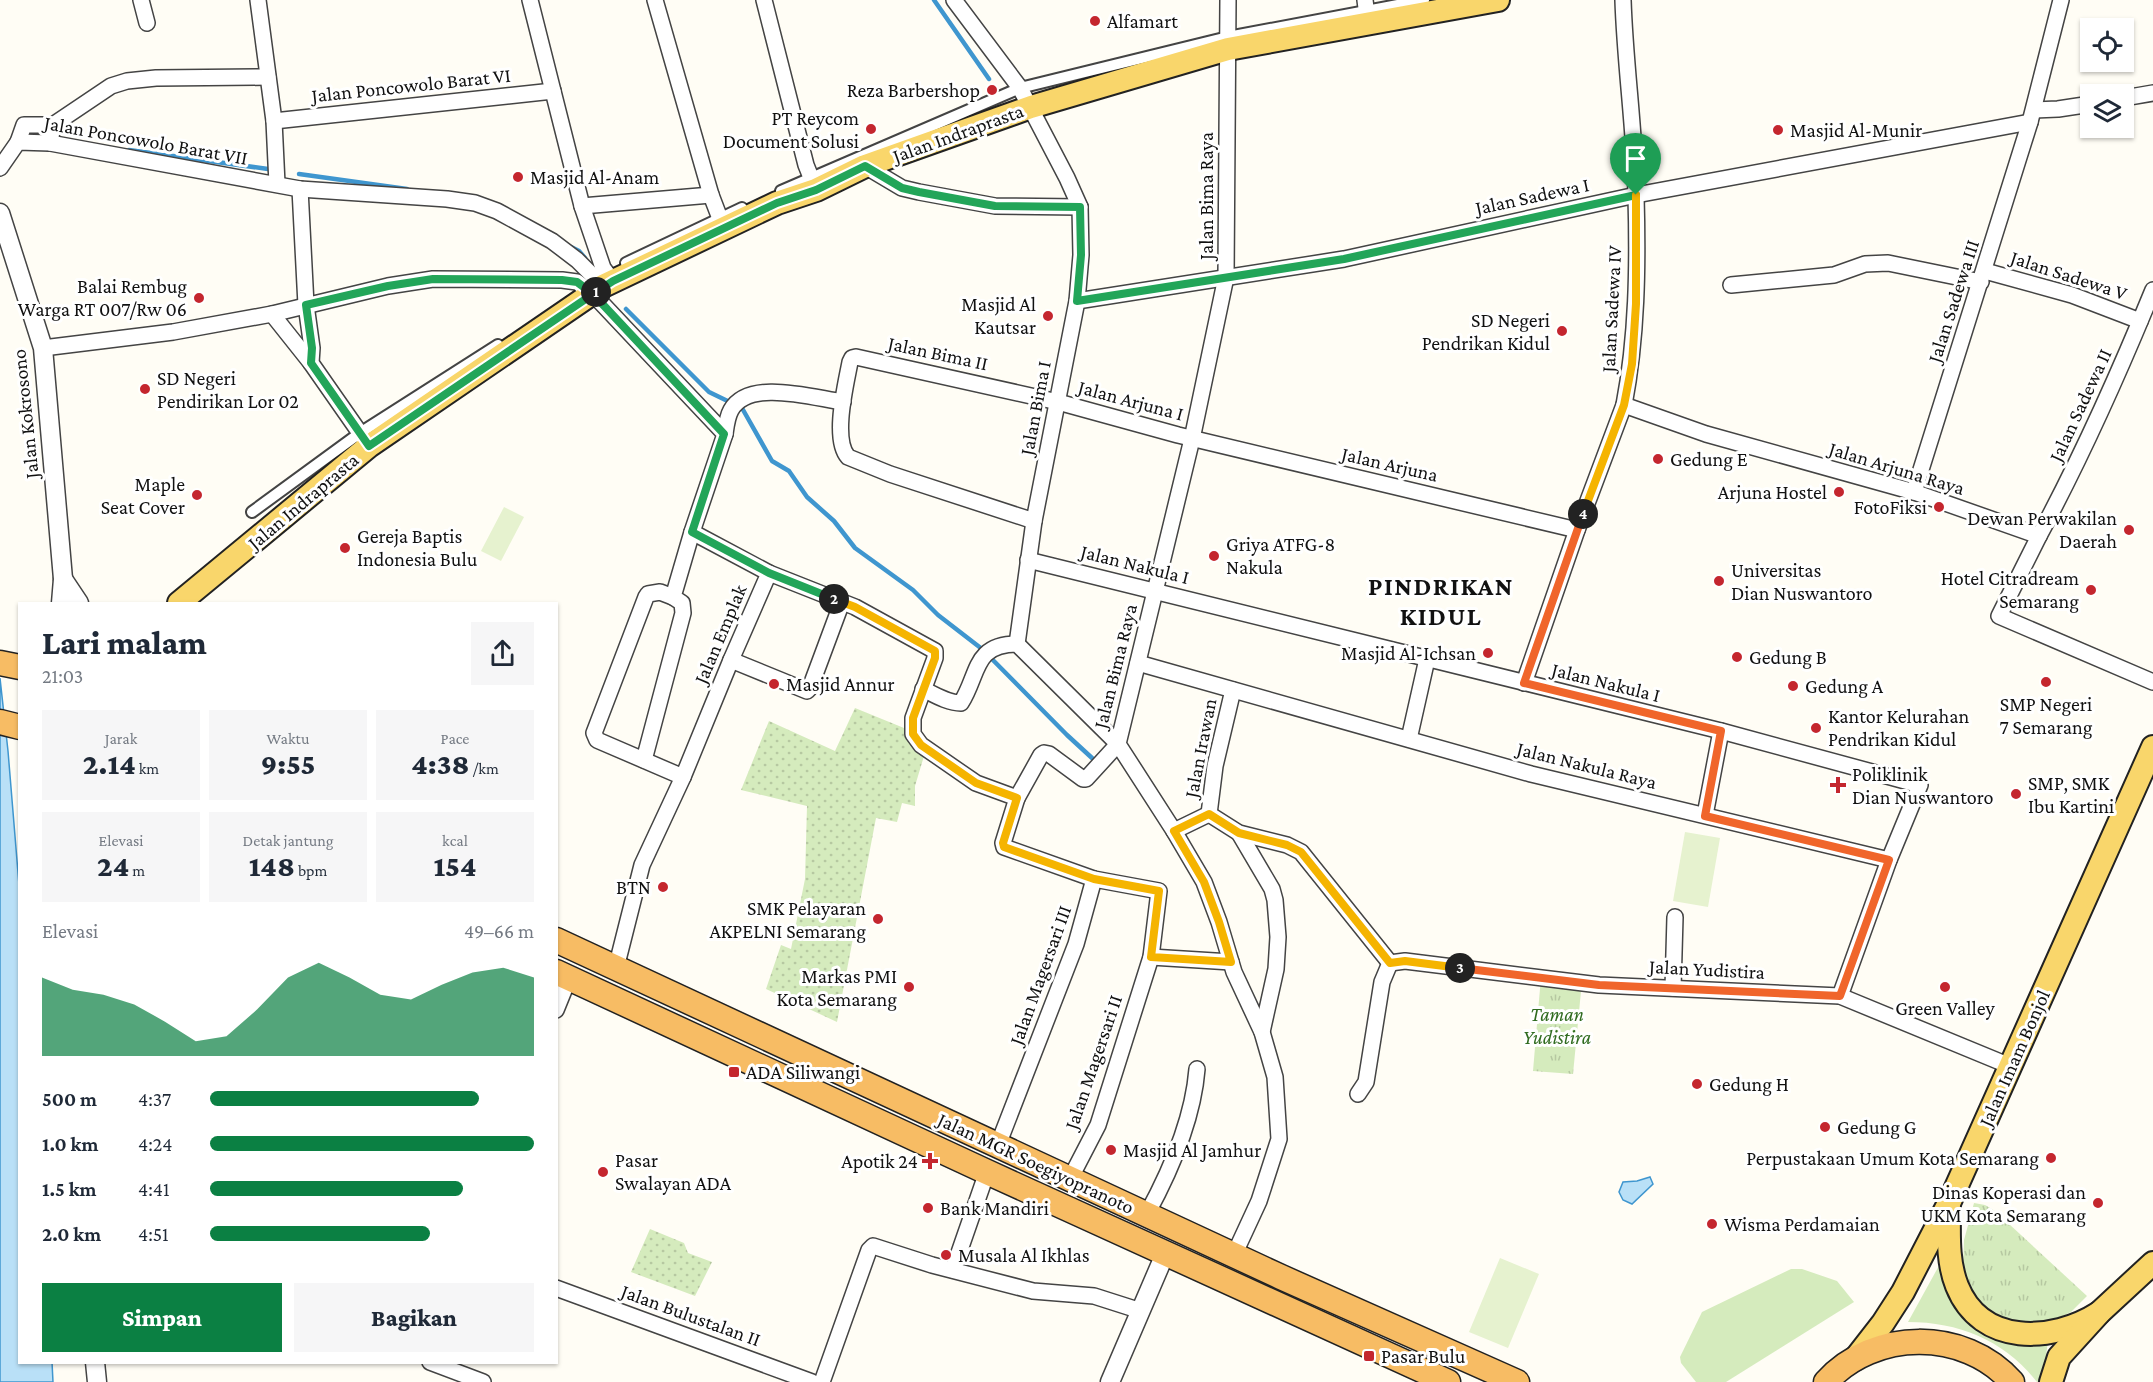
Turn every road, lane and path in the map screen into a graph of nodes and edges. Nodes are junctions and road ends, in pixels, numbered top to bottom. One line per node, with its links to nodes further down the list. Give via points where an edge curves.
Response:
1 (141, 0): 13 (street)
2 (258, 0): 16 (street)
3 (530, 0): 17 (street)
4 (655, 0): 32 (street)
5 (764, 0): 29 (street)
6 (954, 0): 20 (street, Jalan Bima I)
7 (1228, 0): 15 (street, Jalan Bima Raya)
8 (1365, 0): 14 (street)
9 (1424, 0): 15 (street)
10 (1498, 0): 14 (main road, Jalan Indraprasta)
11 (1623, 0): 33 (street, Jalan Sadewa IV)
12 (2061, 0): 22 (street, Jalan Sadewa III)
13 (147, 22)
14 (1368, 24): 15 (main road, Jalan Indraprasta)
15 (1228, 43): 20 (main road, Jalan Indraprasta); 38 (street, Jalan Bima Raya)
16 (268, 77): 23 (street); 24 (street, via 127,81 111,86)
17 (553, 91): 23 (street, Jalan Poncowolo Barat VI); 34 (street)
18 (2153, 93): 19 (street)
19 (2134, 96)
20 (1025, 97): 27 (main road, Jalan Indraprasta); 29 (street); 35 (street, Jalan Bima I)
21 (2080, 106): 22 (street, Jalan Sadewa I)
22 (2032, 116): 33 (street, Jalan Sadewa I); 39 (street, Jalan Sadewa III)
23 (274, 121): 30 (street)
24 (53, 125): 25 (street, via 24,125); 26 (street)
25 (18, 141): 26 (street, Jalan Poncowolo Barat VII); 28 (street, Jalan Poncowolo Barat VII)
26 (50, 143): 30 (street, Jalan Poncowolo Barat VII)
27 (865, 166): 29 (main road, Jalan Indraprasta); 35 (street, via 902,188 919,192 995,206)
28 (0, 168)
29 (814, 183): 37 (main road, Jalan Indraprasta, via 777,203)
30 (277, 184): 31 (street, Jalan Poncowolo Barat VII)
31 (300, 189): 40 (street, Jalan Poncowolo Barat VII, via 475,203 552,241); 44 (street)
32 (711, 195): 34 (street); 37 (street)
33 (1636, 195): 38 (street, Jalan Sadewa I, via 1344,259); 51 (street, Jalan Sadewa IV, via 1636,304 1632,364)
34 (582, 206): 40 (street, via 603,268)
35 (1080, 207): 43 (street, Jalan Bima I)
36 (0, 213): 47 (street, Jalan Kokrosono)
37 (721, 223): 40 (main road, Jalan Indraprasta)
38 (1226, 277): 43 (street, Jalan Sadewa I); 54 (street, Jalan Bima Raya)
39 (1983, 277): 41 (street, Jalan Sadewa V, via 1876,262 1834,275); 46 (street, Jalan Sadewa V, via 2072,295); 55 (street, Jalan Sadewa III)
40 (601, 284): 44 (street, via 433,279); 52 (street); 53 (main road, Jalan Indraprasta)
41 (1731, 285)
42 (2153, 290): 46 (street, Jalan Sadewa II)
43 (1077, 301): 50 (street, Jalan Bima I)
44 (306, 305): 45 (street); 48 (street)
45 (272, 314): 47 (street, via 173,332); 48 (street)
46 (2140, 321): 60 (street, Jalan Sadewa II, via 2122,367)
47 (43, 348): 63 (street, Jalan Kokrosono)
48 (311, 363): 53 (street)
49 (843, 402): 50 (street, Jalan Bima II, via 850,362 856,357); 52 (street, via 762,392 748,395 737,404); 57 (street, Jalan Bima II, via 841,438 848,457)
50 (1058, 402): 54 (street, Jalan Arjuna I); 57 (street, Jalan Bima I)
51 (1624, 405): 55 (street, Jalan Arjuna Raya, via 1706,434); 58 (street)
52 (724, 434): 59 (street)
53 (365, 439): 56 (street); 68 (main road, Jalan Indraprasta)
54 (1192, 439): 58 (street, Jalan Arjuna); 64 (street, Jalan Bima Raya)
55 (1914, 492): 60 (street, Jalan Arjuna Raya)
56 (252, 512)
57 (1034, 521): 61 (street, Jalan Bima I)
58 (1577, 530): 75 (street)
59 (692, 532): 62 (street, Jalan Emplak); 65 (street)
60 (2039, 536): 74 (street, via 1998,616)
61 (1028, 560): 64 (street, Jalan Nakula I); 70 (street, Jalan Bima I)
62 (769, 573): 69 (street); 72 (street, Jalan Emplak)
63 (63, 579): 66 (street, Jalan Kokrosono); 67 (street, Jalan Kokrosono)
64 (1156, 591): 71 (street, Jalan Nakula I); 73 (street, Jalan Bima Raya)
65 (673, 597): 82 (street, via 682,603 683,613); 82 (street, via 656,592 646,597 594,729 597,740)
66 (61, 602)
67 (78, 602)
68 (180, 602)
69 (842, 602): 72 (street, via 807,691); 76 (street, via 935,651)
70 (1017, 644): 76 (street, via 999,645 985,656 961,703); 80 (street)
71 (1427, 659): 75 (street, Jalan Nakula I); 79 (street)
72 (730, 660): 83 (street, Jalan Emplak)
73 (1138, 663): 77 (street, Jalan Nakula Raya); 80 (street, Jalan Bima Raya)
74 (2153, 682)
75 (1524, 683): 78 (street, Jalan Nakula I)
76 (923, 690): 84 (street, via 912,728 921,745 976,783)
77 (1233, 690): 79 (street, Jalan Nakula Raya); 85 (street, Jalan Irawan, via 1215,766)
78 (1721, 731): 86 (street); 89 (street, Jalan Nakula I, via 1920,785)
79 (1410, 739): 86 (street, Jalan Nakula Raya, via 1532,774)
80 (1118, 744): 84 (street, via 1086,779 1044,753); 87 (street, Jalan Bima Raya)
81 (2153, 747): 102 (main road, Jalan Imam Bonjol)
82 (644, 760): 83 (street)
83 (683, 777): 96 (street, Jalan Emplak, via 642,865)
84 (1017, 798): 90 (street, via 1004,847)
85 (1209, 814): 87 (street, Jalan Irawan); 88 (street, Jalan Irawan)
86 (1705, 816): 89 (street, Jalan Nakula Raya)
87 (1174, 831): 94 (street, Jalan Bima Raya, via 1204,882)
88 (1239, 833): 95 (street, Jalan Irawan, via 1301,852); 101 (street, via 1275,900 1276,969)
89 (1889, 860): 99 (street)
90 (1094, 879): 93 (street, Jalan Magersari II, via 1159,891); 105 (street, Jalan Magersari III, via 1076,944)
91 (1675, 917): 98 (street)
92 (558, 941): 96 (highway, Jalan MGR Soegiyopranoto)
93 (1151, 957): 94 (street); 107 (street, Jalan Magersari II, via 1098,1125)
94 (1231, 962): 101 (street, Jalan Bima Raya)
95 (1390, 963): 98 (street, Jalan Yudistira, via 1405,961 1599,985); 104 (street, via 1382,982 1366,1082)
96 (616, 968): 105 (highway, Jalan MGR Soegiyopranoto)
97 (563, 975): 100 (street); 106 (highway, Jalan MGR Soegiyopranoto)
98 (1673, 988): 99 (street, Jalan Yudistira)
99 (1840, 996): 102 (street, Jalan Yudistira)
100 (558, 1000)
101 (1262, 1032): 111 (street, Jalan Bima Raya, via 1275,1077 1279,1139 1259,1201)
102 (2010, 1066): 108 (main road, Jalan Imam Bonjol)
103 (1197, 1069): 109 (street, via 1186,1124)
104 (1358, 1094)
105 (998, 1145): 107 (highway, Jalan MGR Soegiyopranoto)
106 (987, 1172): 110 (highway, Jalan MGR Soegiyopranoto); 113 (street)
107 (1070, 1179): 109 (highway, Jalan MGR Soegiyopranoto)
108 (1950, 1201): 116 (main road, via 1950,1253 1956,1283 1961,1295 1984,1321 2012,1333 2043,1333 2072,1327); 117 (main road, Jalan Imam Bonjol, via 1903,1292)
109 (1147, 1214): 111 (highway, Jalan MGR Soegiyopranoto)
110 (1165, 1254): 115 (street); 127 (highway, Jalan MGR Soegiyopranoto)
111 (1234, 1255): 128 (highway, Jalan MGR Soegiyopranoto)
112 (2153, 1263): 116 (main road)
113 (953, 1270): 115 (street, via 1033,1291 1094,1296); 125 (street, via 873,1246)
114 (558, 1289): 124 (street, Jalan Bulustalan II)
115 (1141, 1311): 126 (street)
116 (2099, 1313): 130 (main road, via 2059,1357)
117 (1855, 1359): 121 (highway); 129 (highway, via 1890,1344 1922,1341 1954,1346 1984,1359)
118 (95, 1364): 122 (street)
119 (437, 1364): 120 (street)
120 (466, 1373): 123 (street)
121 (1824, 1379)
122 (97, 1382)
123 (483, 1382)
124 (812, 1382)
125 (822, 1382)
126 (1110, 1382)
127 (1448, 1382)
128 (1517, 1382)
129 (2012, 1382)
130 (2051, 1382)

